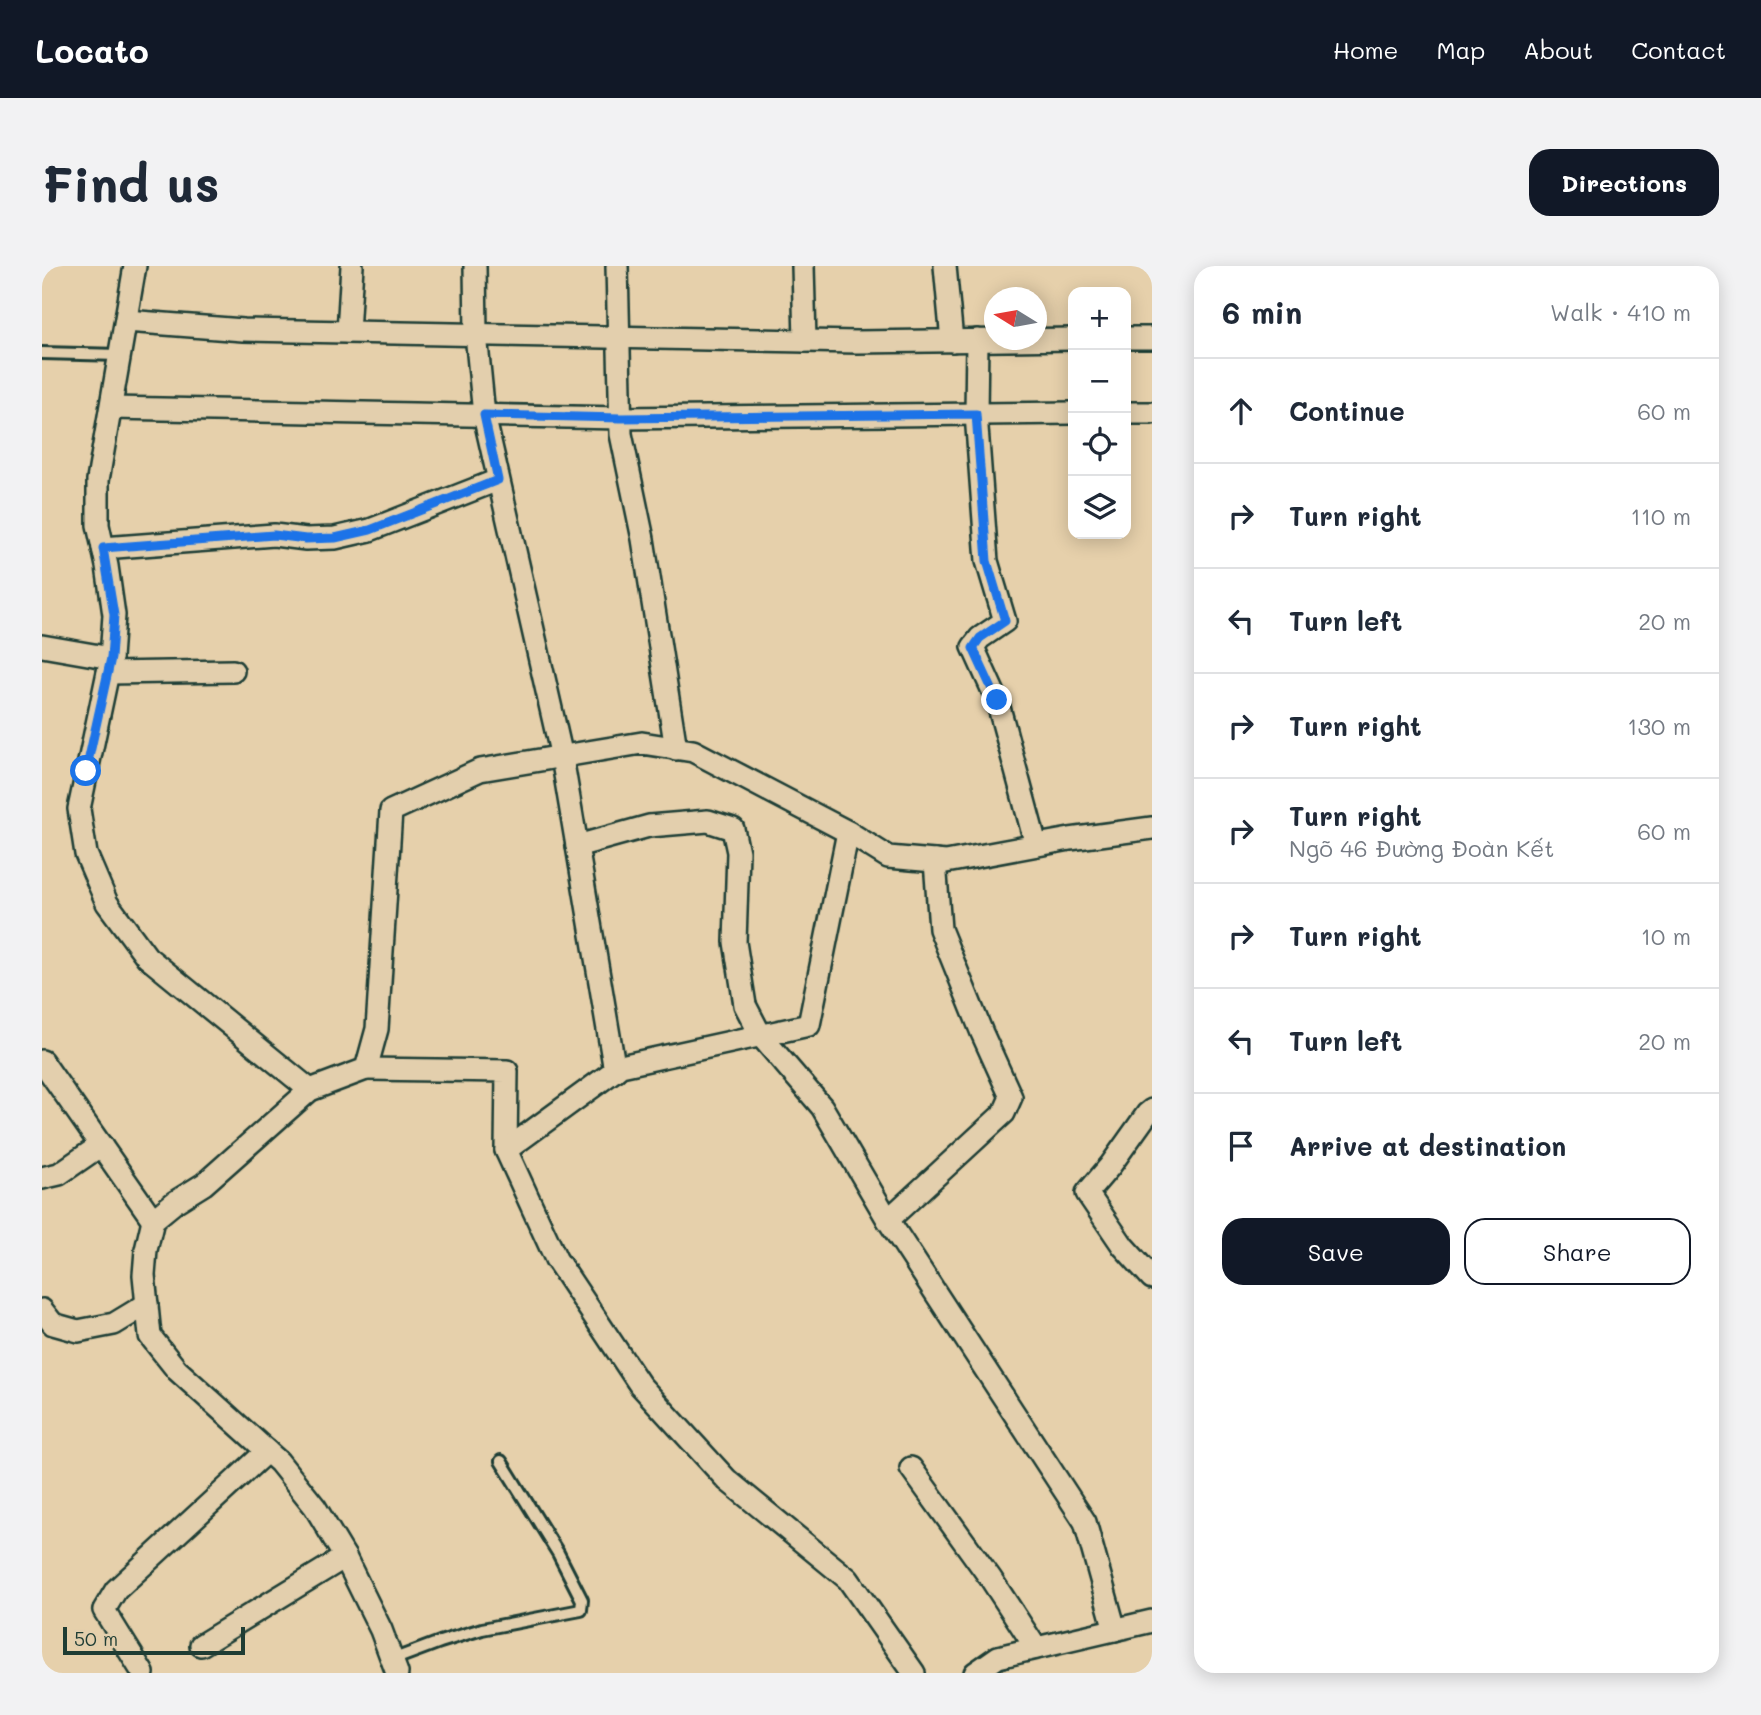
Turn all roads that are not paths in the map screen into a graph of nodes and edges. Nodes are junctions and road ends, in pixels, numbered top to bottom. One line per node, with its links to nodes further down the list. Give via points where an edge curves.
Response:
1 (135, 266): 7 (street)
2 (352, 266): 8 (street)
3 (475, 266): 9 (street)
4 (617, 266): 10 (street)
5 (803, 266): 15 (street)
6 (945, 266): 16 (street)
7 (127, 321): 8 (street); 18 (street)
8 (348, 332): 9 (street)
9 (476, 334): 10 (street); 24 (street)
10 (620, 338): 15 (street); 25 (street)
11 (1131, 338): 12 (street)
12 (1152, 338)
13 (1068, 339): 14 (street)
14 (977, 340): 16 (street); 23 (street)
15 (805, 341): 16 (street)
16 (952, 341)
17 (42, 353): 18 (lane)
18 (120, 355): 19 (street)
19 (111, 408): 24 (street); 27 (street, via 98,480 97,525)
20 (1068, 413): 23 (street)
21 (1131, 413): 22 (street)
22 (1152, 413)
23 (976, 414): 25 (street); 35 (street, via 987,561 1005,621 973,648 997,700)
24 (484, 415): 25 (street); 26 (street)
25 (621, 418): 31 (street)
26 (498, 480): 27 (street, via 370,530 335,538 274,535); 32 (street)
27 (103, 548): 29 (street, via 114,615)
28 (42, 646): 29 (street)
29 (110, 665): 30 (street); 42 (street, via 79,809 86,854 107,902 147,957)
30 (233, 671)
31 (676, 749): 32 (street, via 642,743); 34 (street, via 692,751)
32 (562, 757): 36 (street); 40 (street, via 480,770 391,811 377,1029)
33 (1152, 828): 35 (street)
34 (848, 832): 37 (street, via 888,858); 38 (street, via 809,1025)
35 (1036, 845): 37 (street)
36 (577, 846): 38 (street, via 649,826 708,821 733,829 738,852 735,942 745,1005); 41 (street)
37 (935, 861): 48 (street, via 940,929 1011,1097 1004,1113)
38 (761, 1036): 41 (street); 48 (street, via 822,1107)
39 (42, 1061): 44 (street)
40 (366, 1069): 42 (street); 45 (street, via 507,1071)
41 (615, 1070): 45 (street)
42 (310, 1090): 47 (street, via 204,1184)
43 (1152, 1110): 49 (street, via 1087,1193 1123,1246)
44 (101, 1145): 46 (street, via 59,1174); 47 (street)
45 (506, 1150): 62 (street, via 555,1259 640,1385 727,1480 848,1578)
46 (42, 1178)
47 (153, 1220): 50 (street, via 144,1275)
48 (888, 1220): 57 (street, via 1086,1522)
49 (1152, 1278)
50 (147, 1304): 51 (street, via 114,1324 78,1331 53,1324); 52 (street, via 150,1336 177,1370)
51 (42, 1310)
52 (267, 1451): 55 (street, via 315,1507); 61 (street, via 116,1590 104,1610)
53 (501, 1461): 60 (lane, via 558,1553 582,1600 580,1610 482,1629 440,1642)
54 (911, 1468): 59 (street)
55 (345, 1557): 58 (street); 60 (street)
56 (1152, 1621): 57 (street)
57 (1115, 1630): 59 (street)
58 (201, 1645)
59 (1036, 1648): 63 (street, via 998,1657)
60 (395, 1666)
61 (143, 1673)
62 (914, 1673)
63 (975, 1673)

